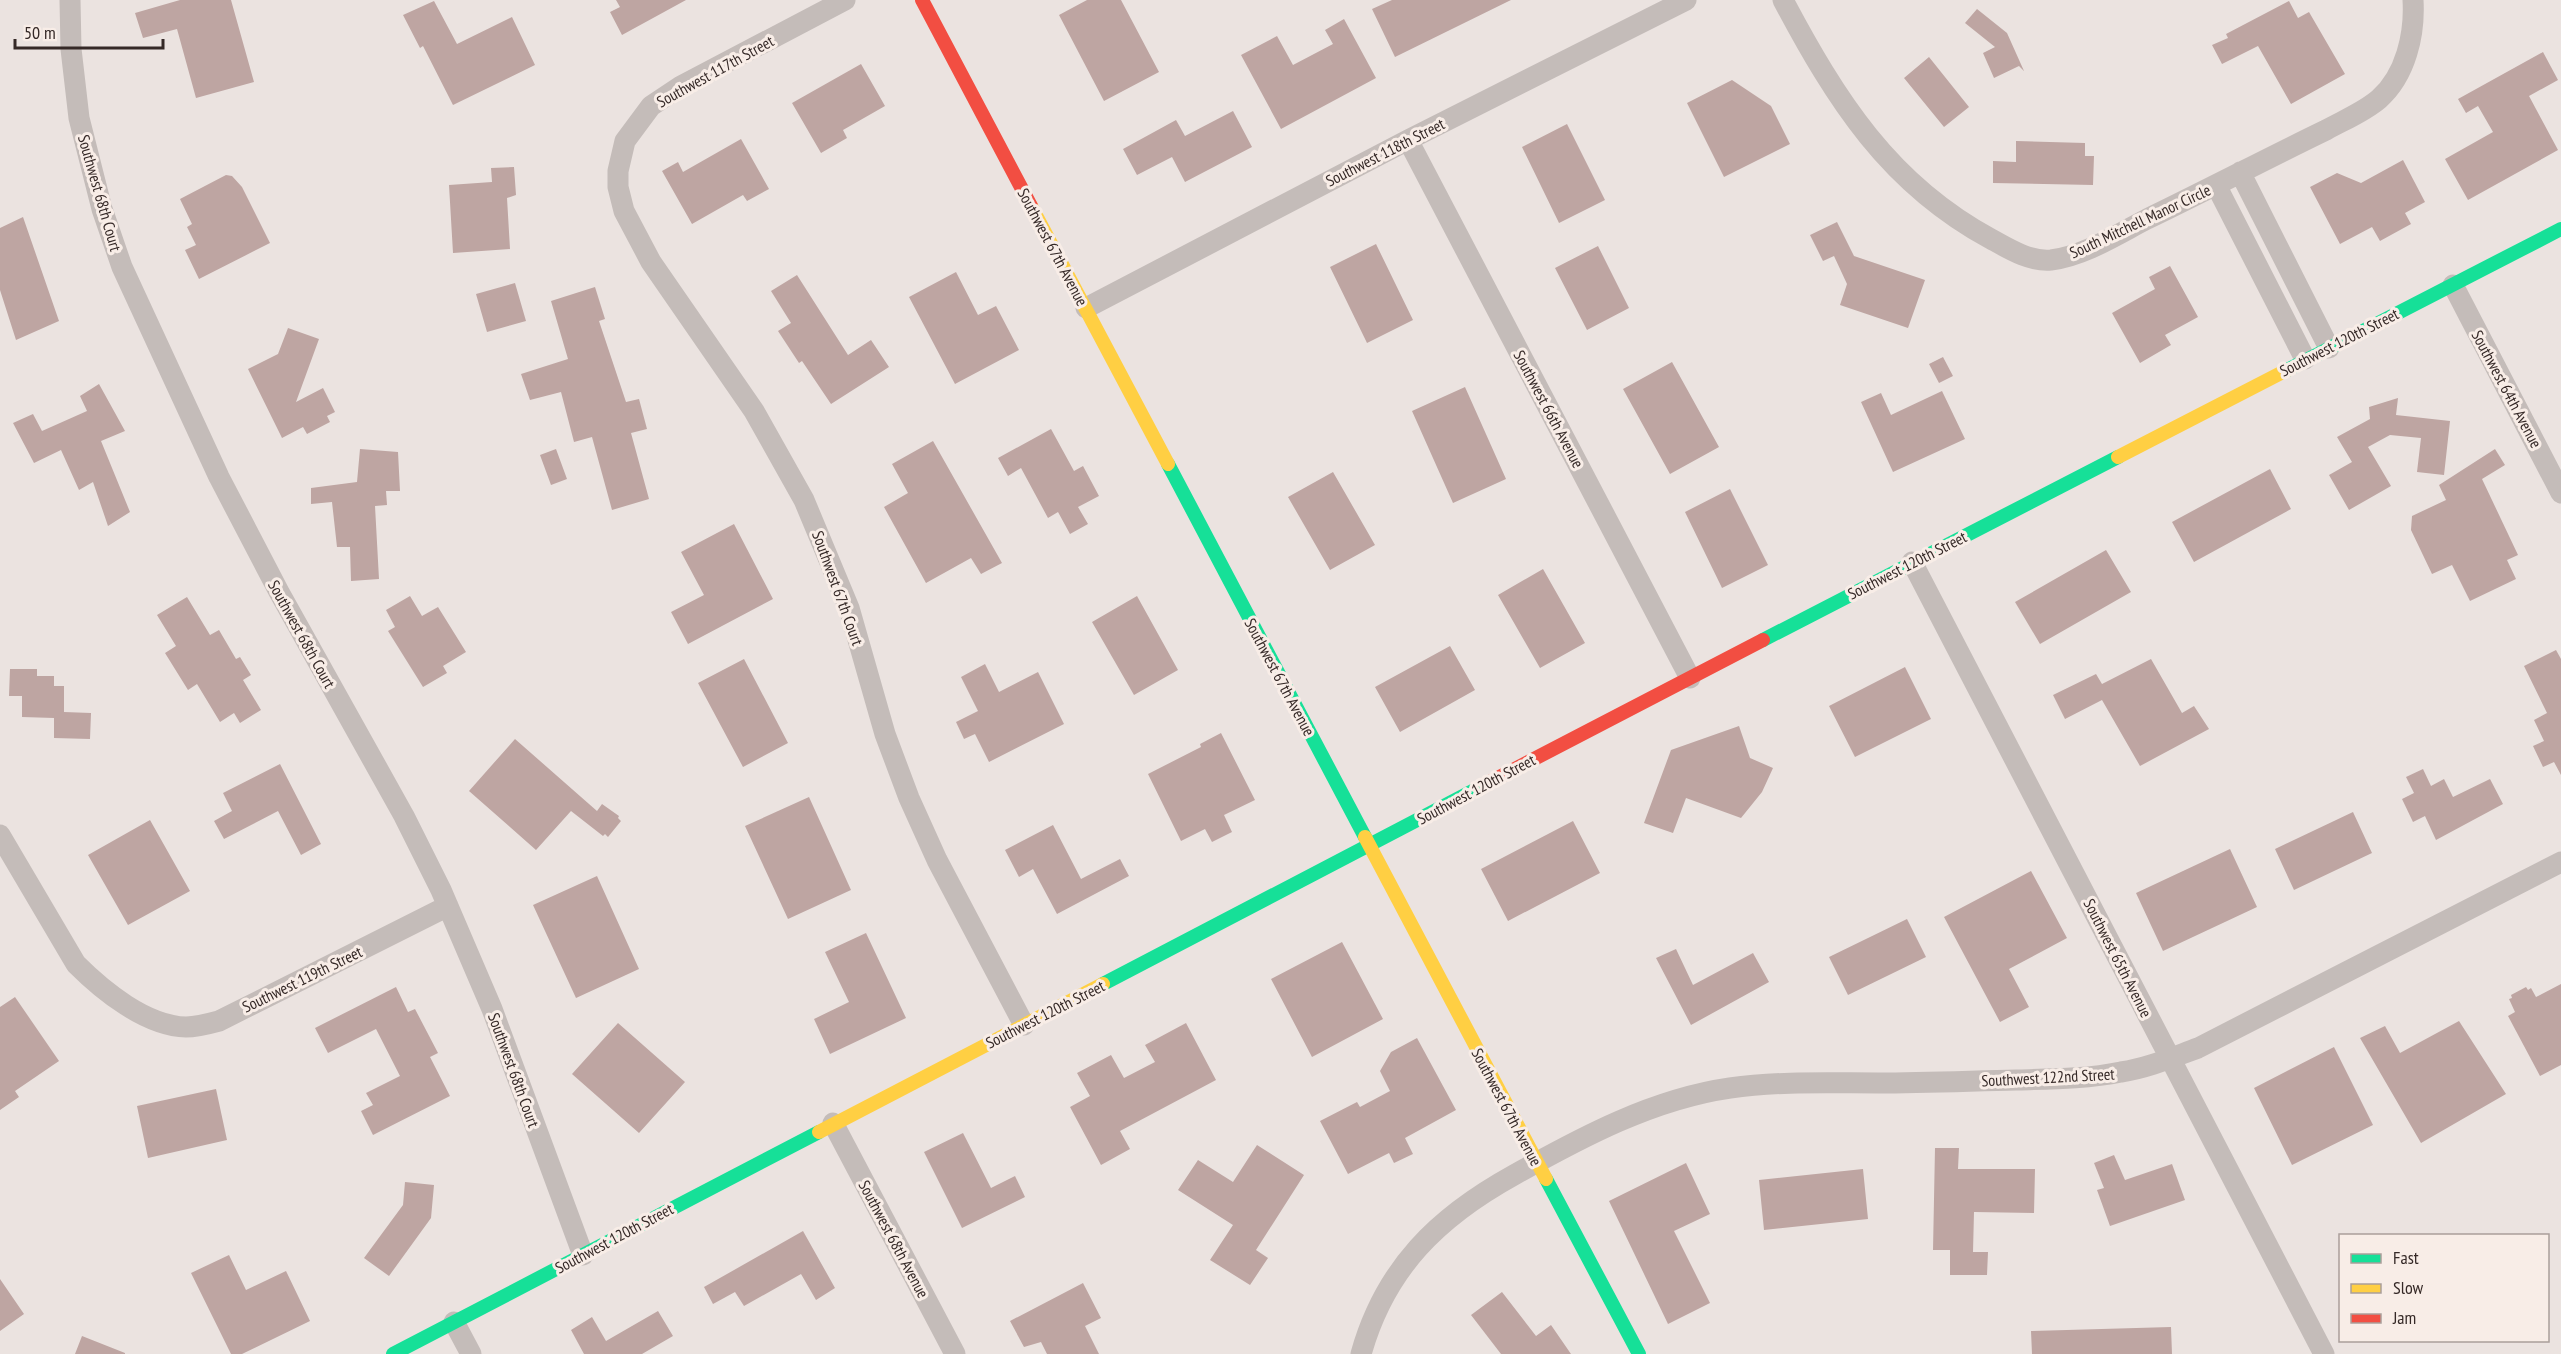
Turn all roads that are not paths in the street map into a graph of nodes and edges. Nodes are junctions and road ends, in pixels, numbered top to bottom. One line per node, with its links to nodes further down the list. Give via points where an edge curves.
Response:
1 (70, 0): 22 (street, Southwest 68th Court, via 79,118 102,209 123,267 219,477 404,816)
2 (845, 0): 8 (street, Southwest 117th Street, via 663,97 641,117 624,141)
3 (922, 0): 13 (street, Southwest 67th Avenue)
4 (1686, 0): 7 (street, Southwest 118th Street)
5 (1783, 0): 10 (street, South Mitchell Manor Circle, via 1854,121 1902,175 1972,229 2028,257 2050,260 2072,254)
6 (2413, 0): 9 (street, South Mitchell Manor Circle, via 2412,37 2404,62 2379,98 2360,112)
7 (1408, 140): 13 (street, Southwest 118th Street); 18 (street, Southwest 66th Avenue)
8 (618, 171): 23 (street, Southwest 67th Court, via 620,200 634,232 668,289 754,411 804,500 849,608 885,734 909,798 937,860)
9 (2240, 172): 10 (street, South Mitchell Manor Circle); 14 (street)
10 (2216, 185): 15 (street)
11 (2561, 229): 12 (street, Southwest 120th Street)
12 (2453, 285): 14 (street, Southwest 120th Street); 16 (street, Southwest 64th Avenue)
13 (1086, 308): 20 (street, Southwest 67th Avenue)
14 (2328, 348): 15 (street, Southwest 120th Street)
15 (2305, 359): 17 (street, Southwest 120th Street)
16 (2561, 493)
17 (1912, 562): 18 (street, Southwest 120th Street); 24 (street, Southwest 65th Avenue)
18 (1690, 678): 20 (street, Southwest 120th Street)
19 (0, 835): 22 (street, Southwest 119th Street, via 76,964 101,986 151,1018 184,1027 219,1021)
20 (1369, 845): 23 (street, Southwest 120th Street); 26 (street, Southwest 67th Avenue)
21 (2561, 862): 24 (street, Southwest 122nd Street, via 2198,1048)
22 (448, 906): 27 (street, Southwest 68th Court, via 492,1009)
23 (1024, 1025): 25 (street, Southwest 120th Street)
24 (2169, 1058): 26 (street, Southwest 122nd Street, via 2143,1068 2098,1076 1730,1088 1657,1106); 34 (street, Southwest 65th Avenue)
25 (833, 1124): 27 (street, Southwest 120th Street); 31 (street, Southwest 68th Avenue)
26 (1536, 1162): 32 (street, Southwest 122nd Street, via 1456,1211 1420,1243 1389,1287); 33 (street, Southwest 67th Avenue)
27 (583, 1255): 28 (street, Southwest 120th Street)
28 (454, 1322): 29 (street, Southwest 120th Street); 30 (street)
29 (393, 1354)
30 (471, 1354)
31 (955, 1354)
32 (1361, 1354)
33 (1639, 1354)
34 (2324, 1354)

